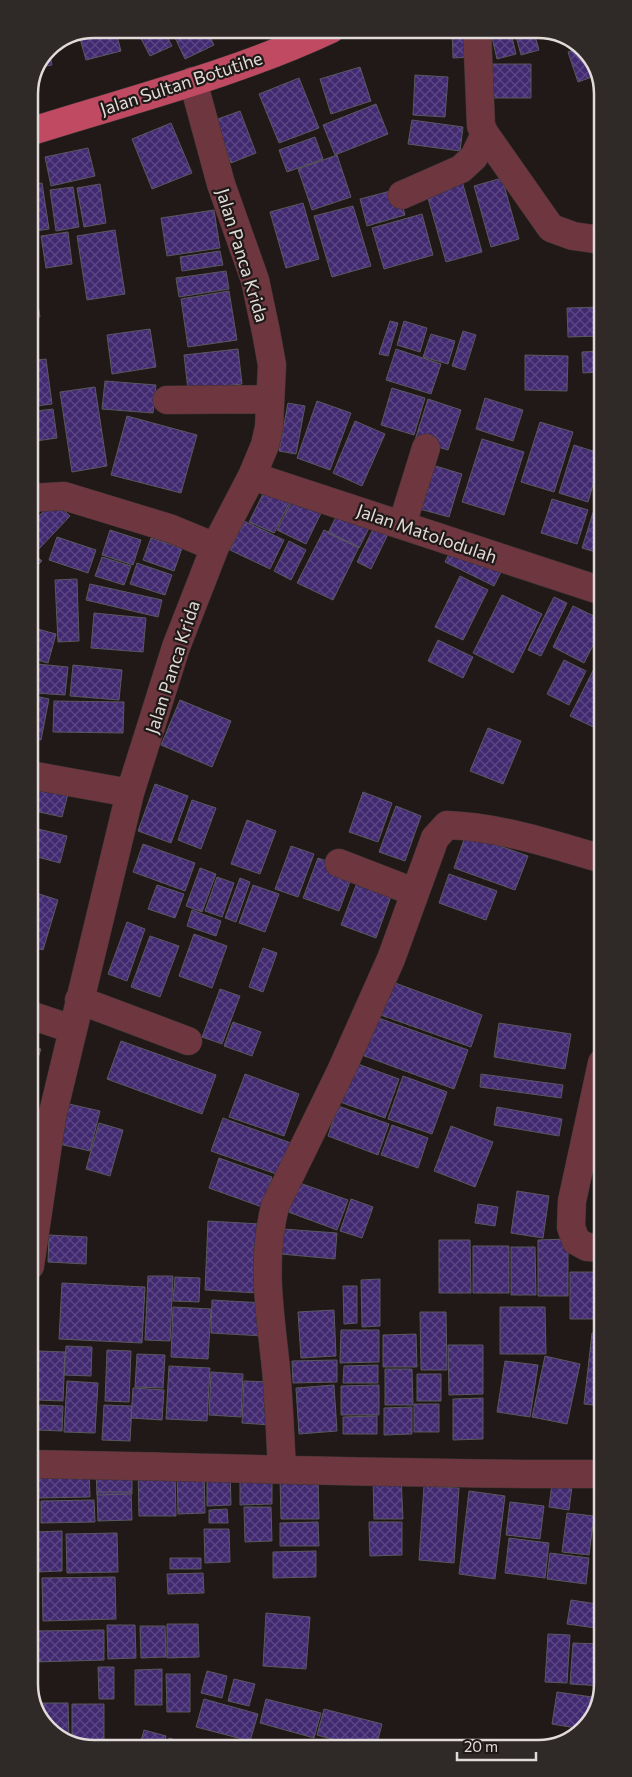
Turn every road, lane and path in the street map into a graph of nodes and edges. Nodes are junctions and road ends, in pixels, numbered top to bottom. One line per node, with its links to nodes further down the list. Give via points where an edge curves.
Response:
1 (294, 38): 3 (main road, Jalan Sultan Botutihe)
2 (477, 38): 5 (street, via 481,126)
3 (193, 81): 4 (main road, Jalan Sultan Botutihe); 8 (street, Jalan Panca Krida, via 221,184 255,280 272,365)
4 (38, 129)
5 (485, 134): 6 (street, via 474,157 461,169); 7 (street, via 551,228)
6 (402, 195)
7 (594, 239)
8 (270, 399): 9 (street); 11 (street, Jalan Panca Krida, via 265,445)
9 (168, 400)
10 (426, 448): 13 (street)
11 (252, 476): 13 (street, Jalan Matolodulah); 14 (street, Jalan Panca Krida)
12 (38, 497): 14 (street, via 64,496 169,528)
13 (402, 525): 15 (street, Jalan Matolodulah)
14 (215, 547): 17 (street, Jalan Panca Krida, via 176,647)
15 (594, 588)
16 (38, 777): 17 (street)
17 (130, 794): 21 (street, Jalan Panca Krida, via 112,876)
18 (594, 857): 20 (street, via 521,836 447,825 435,838)
19 (339, 862): 20 (street)
20 (414, 892): 29 (street, via 391,958 341,1071 275,1206 266,1276)
21 (78, 1000): 23 (street, Jalan Panca Krida); 24 (street)
22 (38, 1018): 23 (street)
23 (72, 1029): 26 (street, Jalan Panca Krida)
24 (188, 1041)
25 (594, 1100): 27 (street, via 572,1200 571,1227 576,1242)
26 (38, 1185)
27 (594, 1247)
28 (38, 1464): 29 (street)
29 (282, 1468): 30 (street)
30 (594, 1474)

